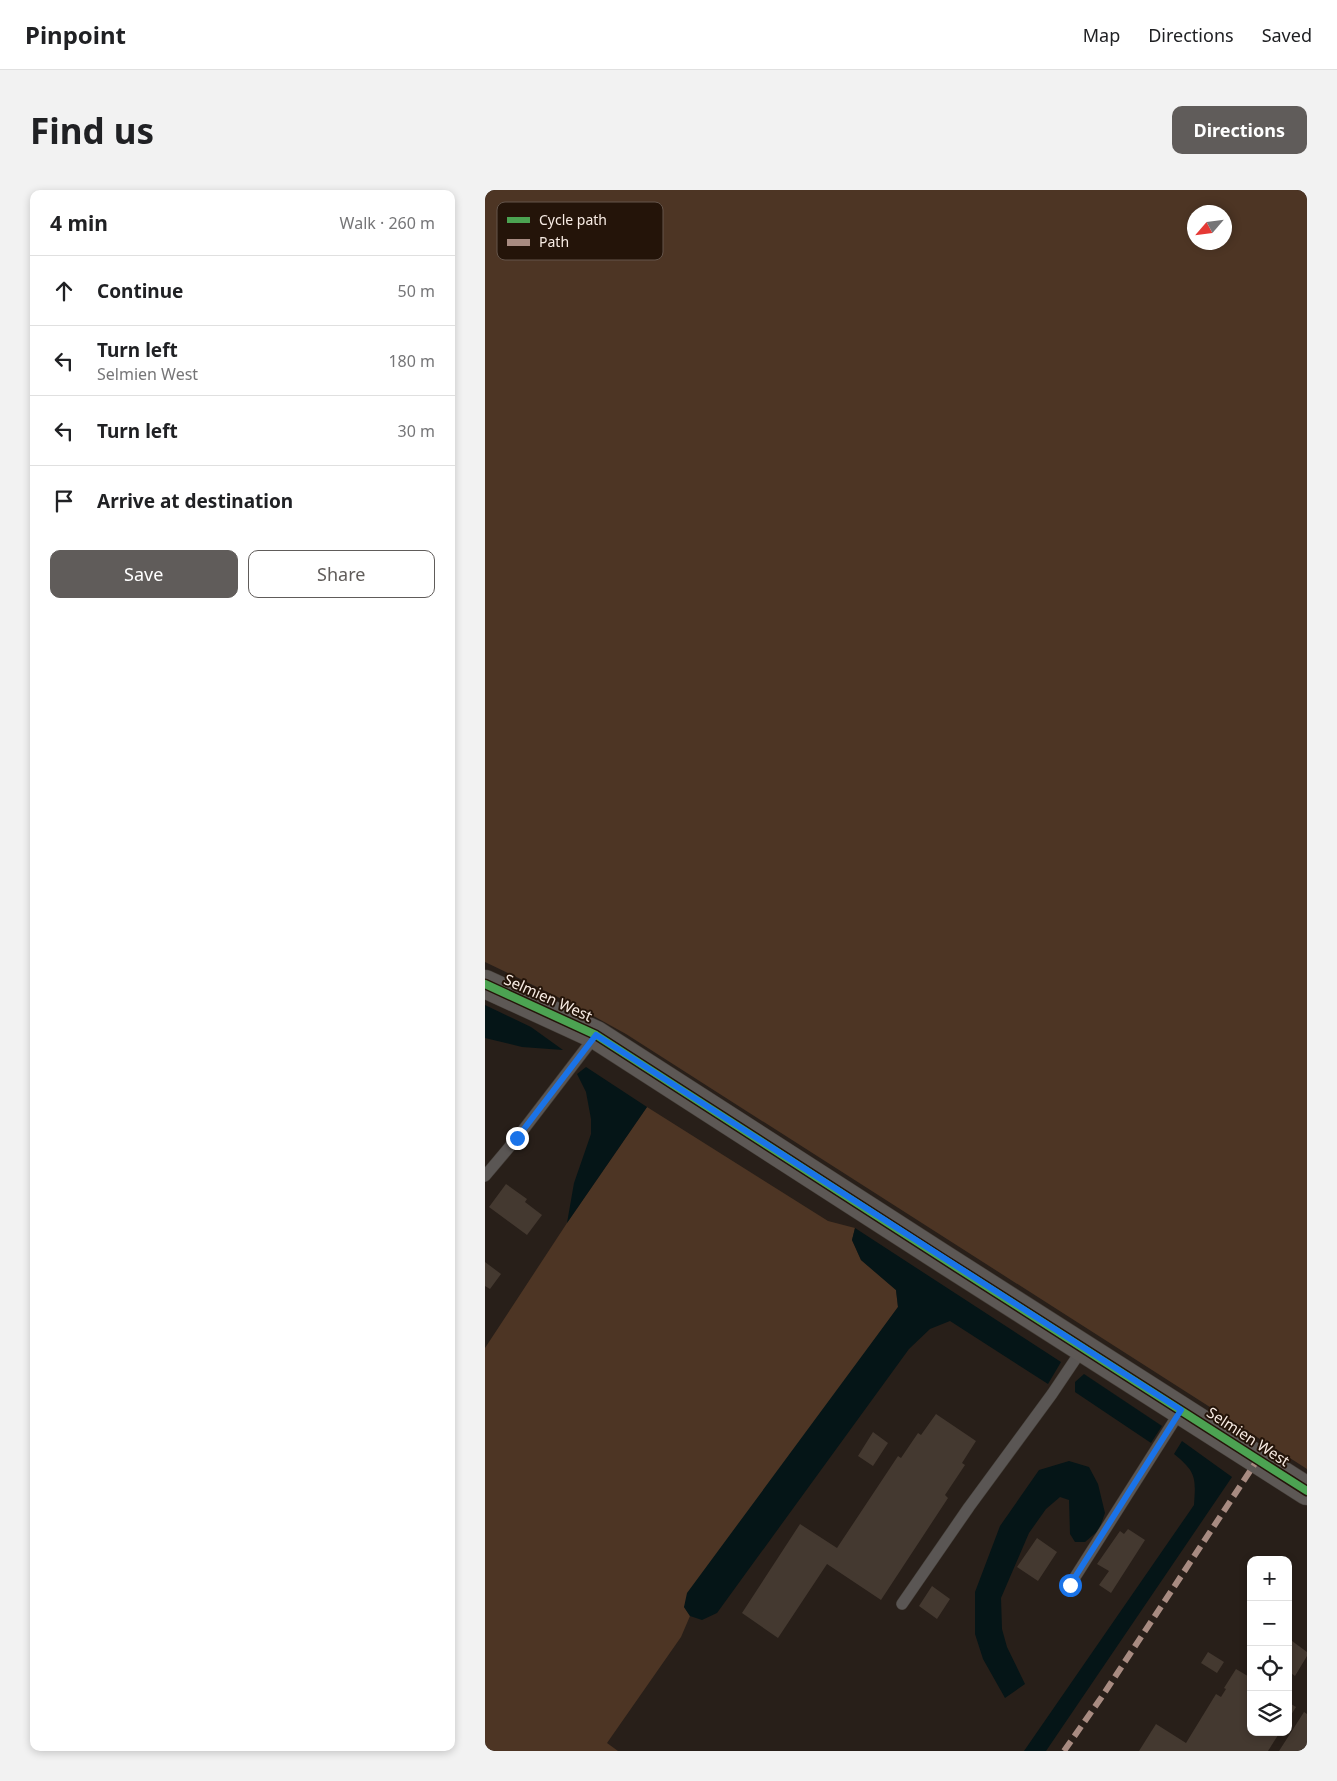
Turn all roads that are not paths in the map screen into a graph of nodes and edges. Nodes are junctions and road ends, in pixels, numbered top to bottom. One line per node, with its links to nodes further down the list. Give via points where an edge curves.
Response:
1 (485, 984): 2 (main road, Selmien West)
2 (596, 1035): 3 (lane); 4 (main road, Selmien West)
3 (485, 1176)
4 (1083, 1348): 5 (main road, Selmien West); 8 (lane)
5 (1181, 1410): 6 (main road, Selmien West); 7 (lane)
6 (1307, 1491)
7 (1070, 1585)
8 (902, 1604)

